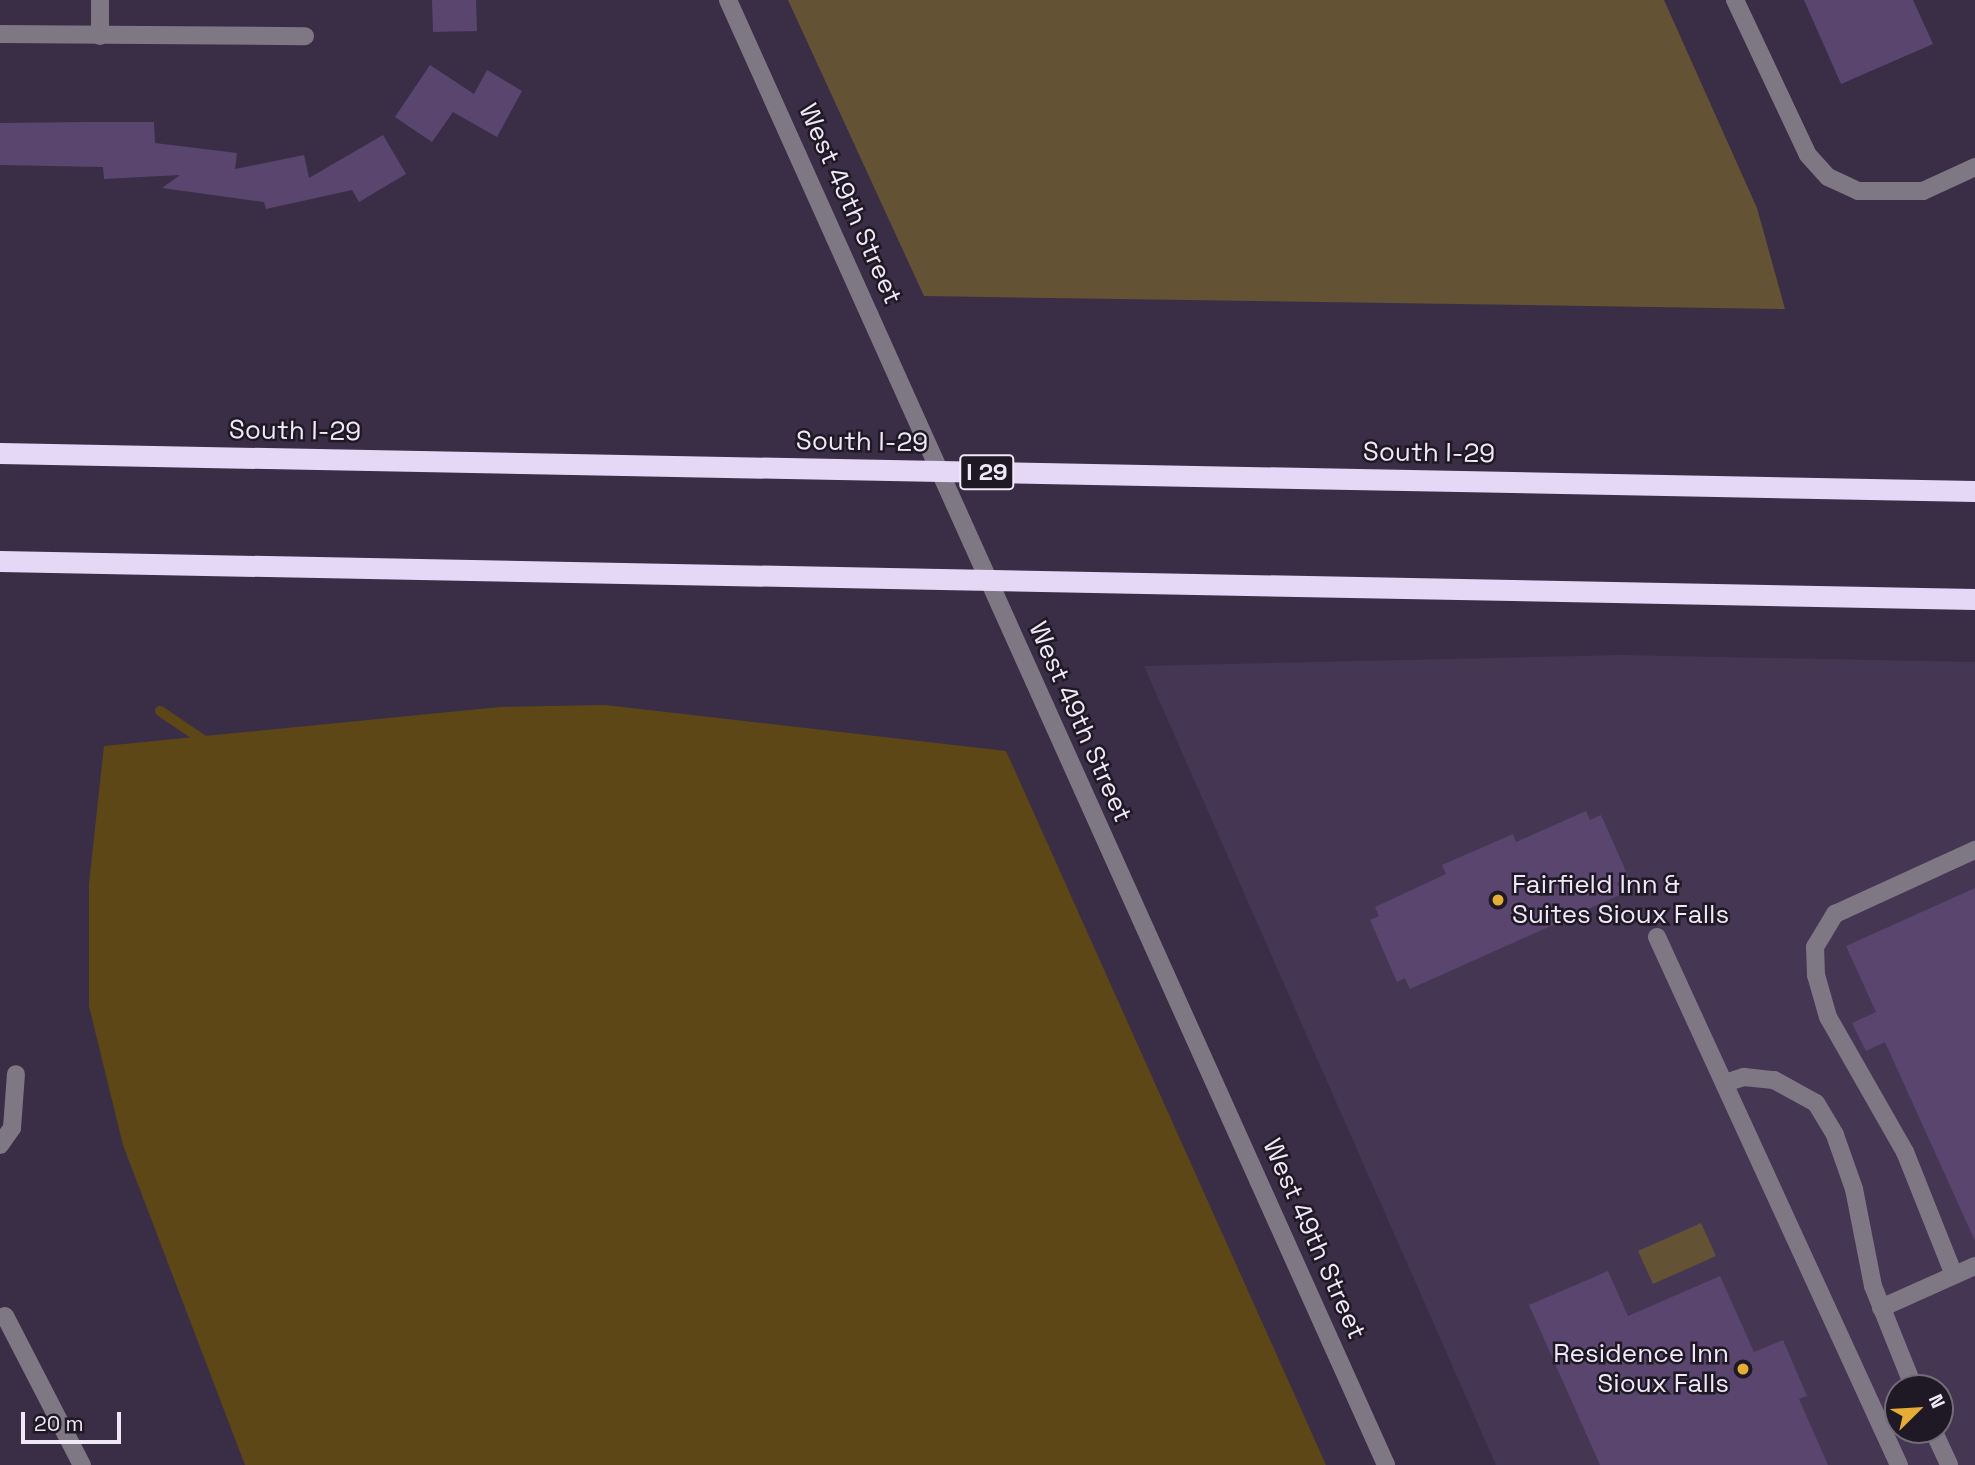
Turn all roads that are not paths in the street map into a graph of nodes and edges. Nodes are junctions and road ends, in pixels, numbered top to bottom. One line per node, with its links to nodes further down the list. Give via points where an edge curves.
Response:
1 (100, 0): 5 (street)
2 (728, 0): 24 (street, West 49th Street)
3 (1735, 0): 7 (street, via 1808,155 1828,177 1858,191 1923,191)
4 (0, 34): 5 (street)
5 (100, 36): 6 (street)
6 (305, 36)
7 (1975, 167)
8 (0, 453): 9 (highway, South I-29 / I 29)
9 (1975, 491)
10 (0, 561): 11 (highway)
11 (1975, 598)
12 (1975, 850): 18 (street, via 1835,914 1815,947 1815,975 1828,1017 1905,1152)
13 (1657, 937): 15 (street)
14 (16, 1074): 16 (street, via 12,1128)
15 (1725, 1083): 19 (street, via 1744,1077 1774,1080 1816,1102 1835,1135 1854,1189); 25 (street)
16 (0, 1145)
17 (1975, 1266): 18 (street)
18 (1954, 1275): 19 (street)
19 (1881, 1308): 21 (street)
20 (5, 1316): 23 (street)
21 (1908, 1374)
22 (1939, 1444): 26 (street)
23 (82, 1465)
24 (1386, 1465)
25 (1899, 1465)
26 (1949, 1465)

